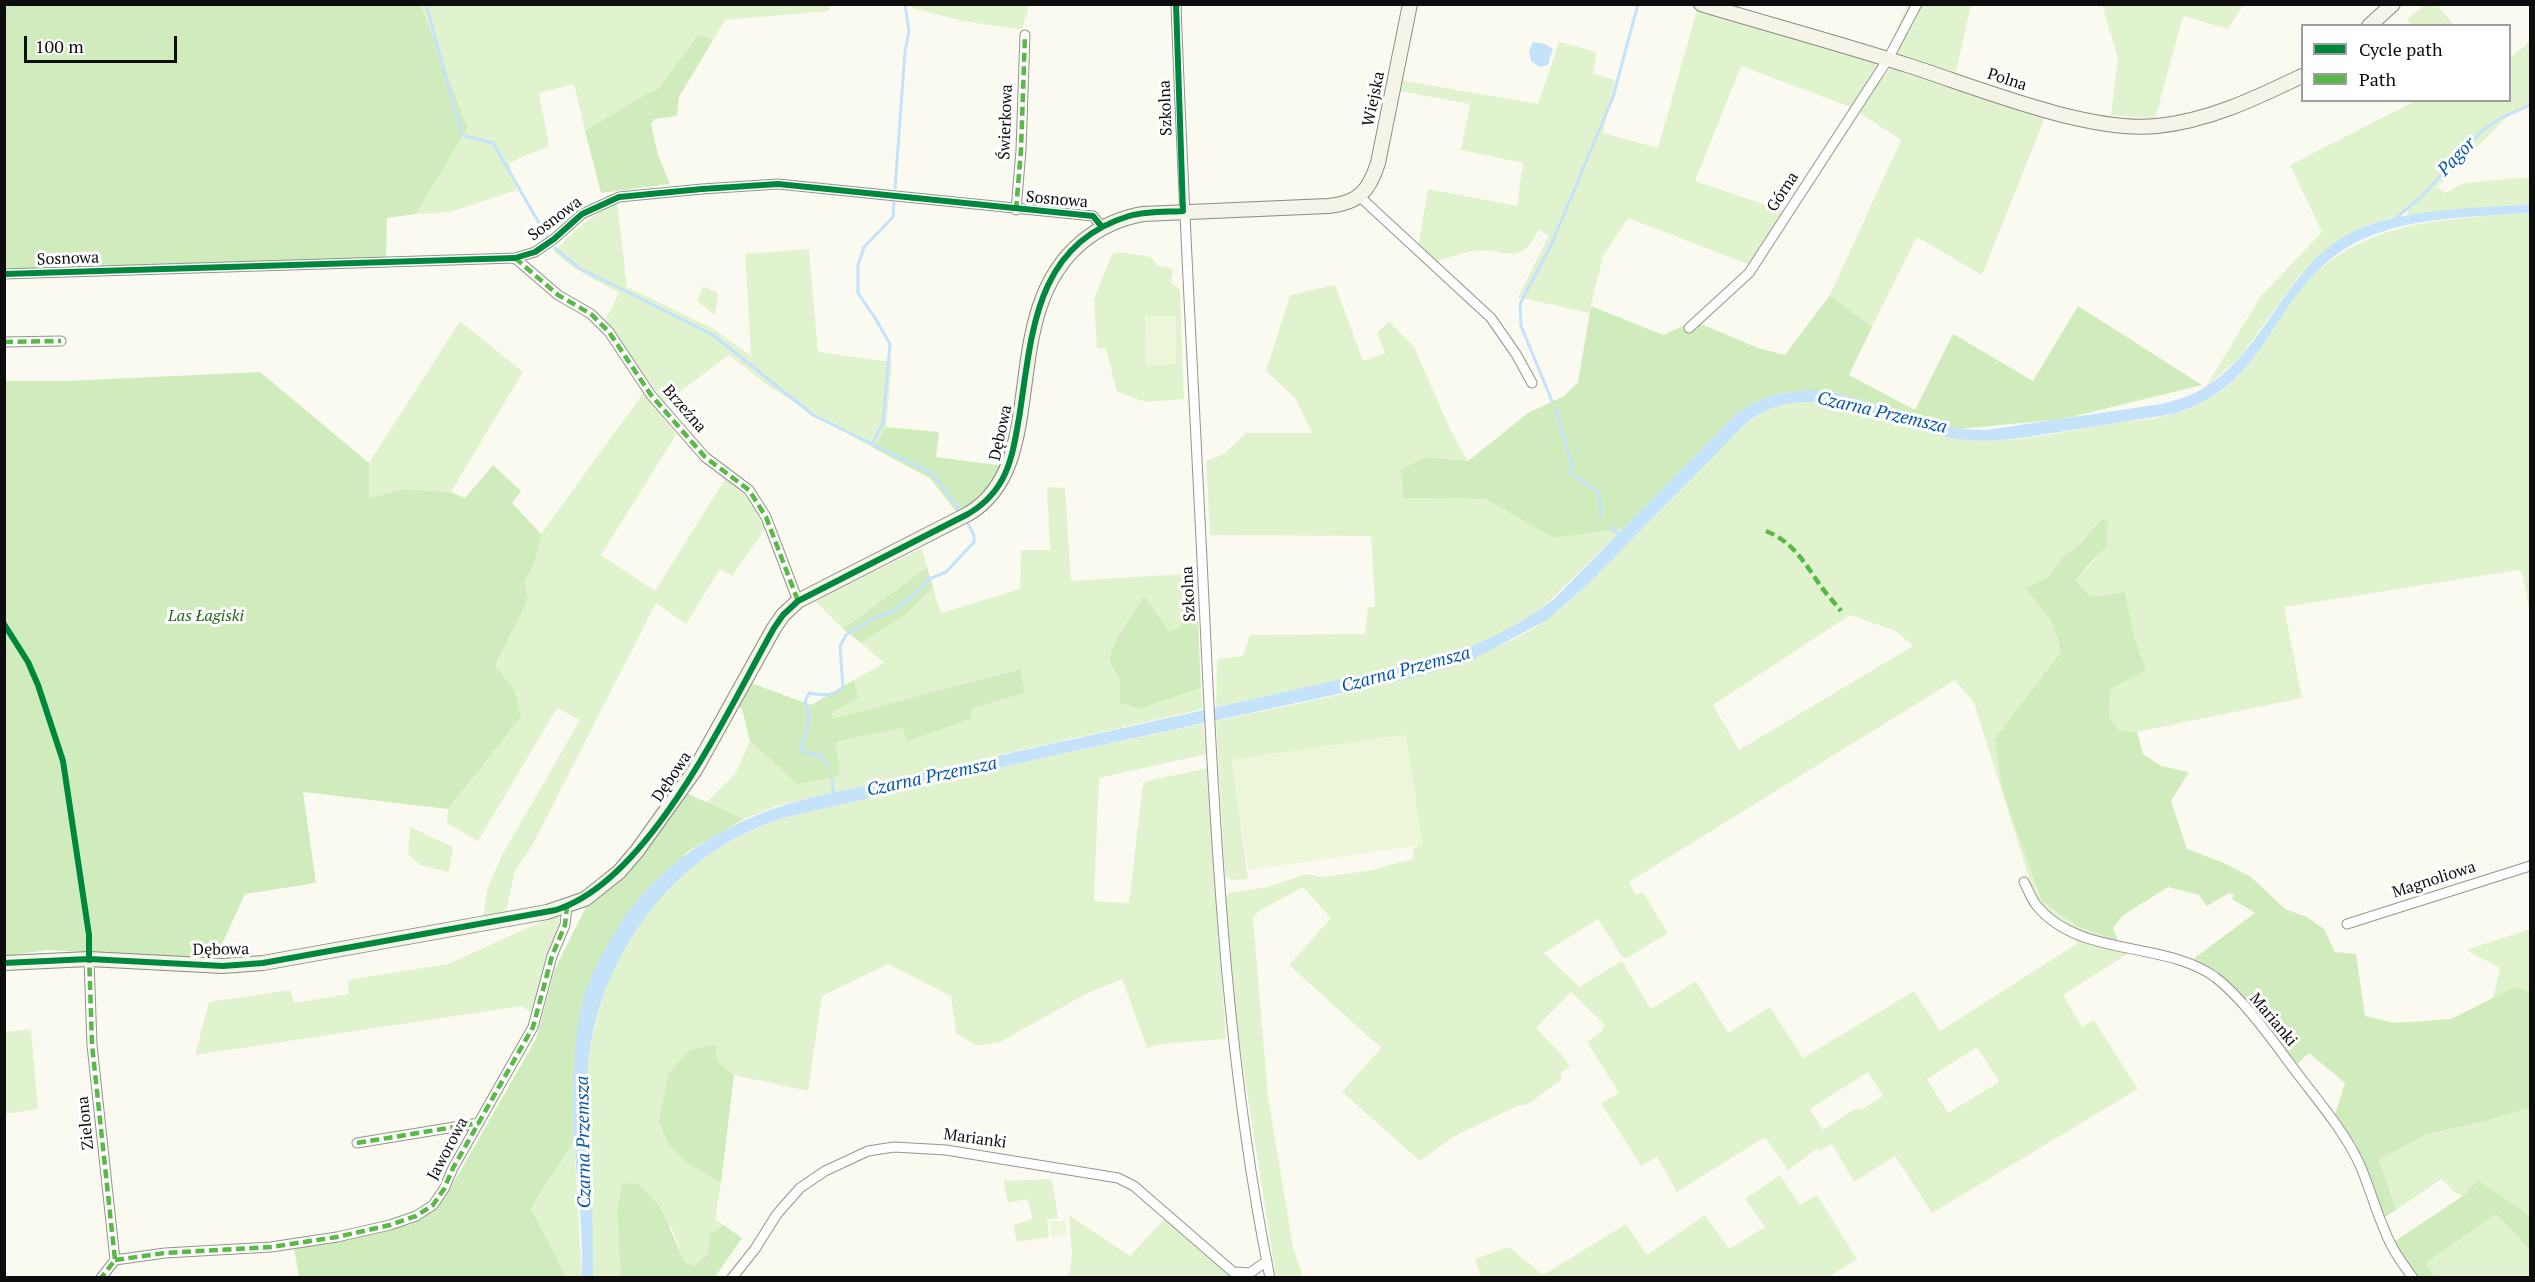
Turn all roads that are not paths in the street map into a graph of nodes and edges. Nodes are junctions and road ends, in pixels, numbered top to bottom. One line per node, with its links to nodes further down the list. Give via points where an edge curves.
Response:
1 (1176, 4): 12 (street, Szkolna)
2 (1410, 4): 10 (street, Wiejska, via 1378,163)
3 (1701, 4): 8 (street, Polna)
4 (1917, 4): 8 (street, Górna)
5 (2394, 4): 6 (street)
6 (2371, 24)
7 (1025, 35): 11 (street, Świerkowa)
8 (1888, 59): 9 (street, Polna, via 2064,115 2126,125 2187,122 2223,111); 16 (street, Górna, via 1749,273)
9 (2301, 76)
10 (1359, 196): 12 (street, Sosnowa, via 1344,205); 19 (street, via 1491,318)
11 (1016, 210): 13 (street, Sosnowa, via 1093,216); 14 (street, Sosnowa, via 778,184 642,194 598,204 535,252)
12 (1183, 211): 13 (street, Sosnowa, via 1129,216); 30 (street, Szkolna, via 1211,747 1232,1032)
13 (1102, 227): 20 (street, Dębowa, via 1066,258 1040,302 1012,457 993,493 968,514)
14 (515, 258): 15 (street, Sosnowa); 20 (street, Brzeźna, via 558,295 591,314 705,457 749,490 766,517)
15 (4, 274)
16 (1689, 328)
17 (61, 340): 18 (street)
18 (4, 342)
19 (1532, 383)
20 (798, 601): 23 (street, Dębowa, via 774,628 695,770 646,839 611,879 585,899)
21 (2530, 866): 24 (street, Magnoliowa)
22 (2024, 882): 35 (street, Marianki, via 2036,905 2073,933 2185,960 2230,992 2325,1110 2358,1162 2385,1233)
23 (567, 906): 25 (street, Dębowa, via 263,963 223,966); 27 (street, Jaworowa, via 565,925 552,956 533,1027)
24 (2348, 924)
25 (89, 959): 26 (street, Dębowa); 29 (street, Zielona, via 92,1045)
26 (4, 963)
27 (479, 1123): 28 (street); 29 (street, Jaworowa, via 438,1199 423,1213 409,1219 290,1245)
28 (357, 1143)
29 (115, 1260): 32 (street)
30 (1267, 1261): 31 (street, Marianki, via 1250,1273); 34 (street)
31 (1237, 1275): 33 (street, Marianki, via 1134,1186 1118,1178 908,1147 868,1151 814,1177 789,1199)
32 (101, 1278)
33 (732, 1278)
34 (1270, 1278)
35 (2413, 1278)

